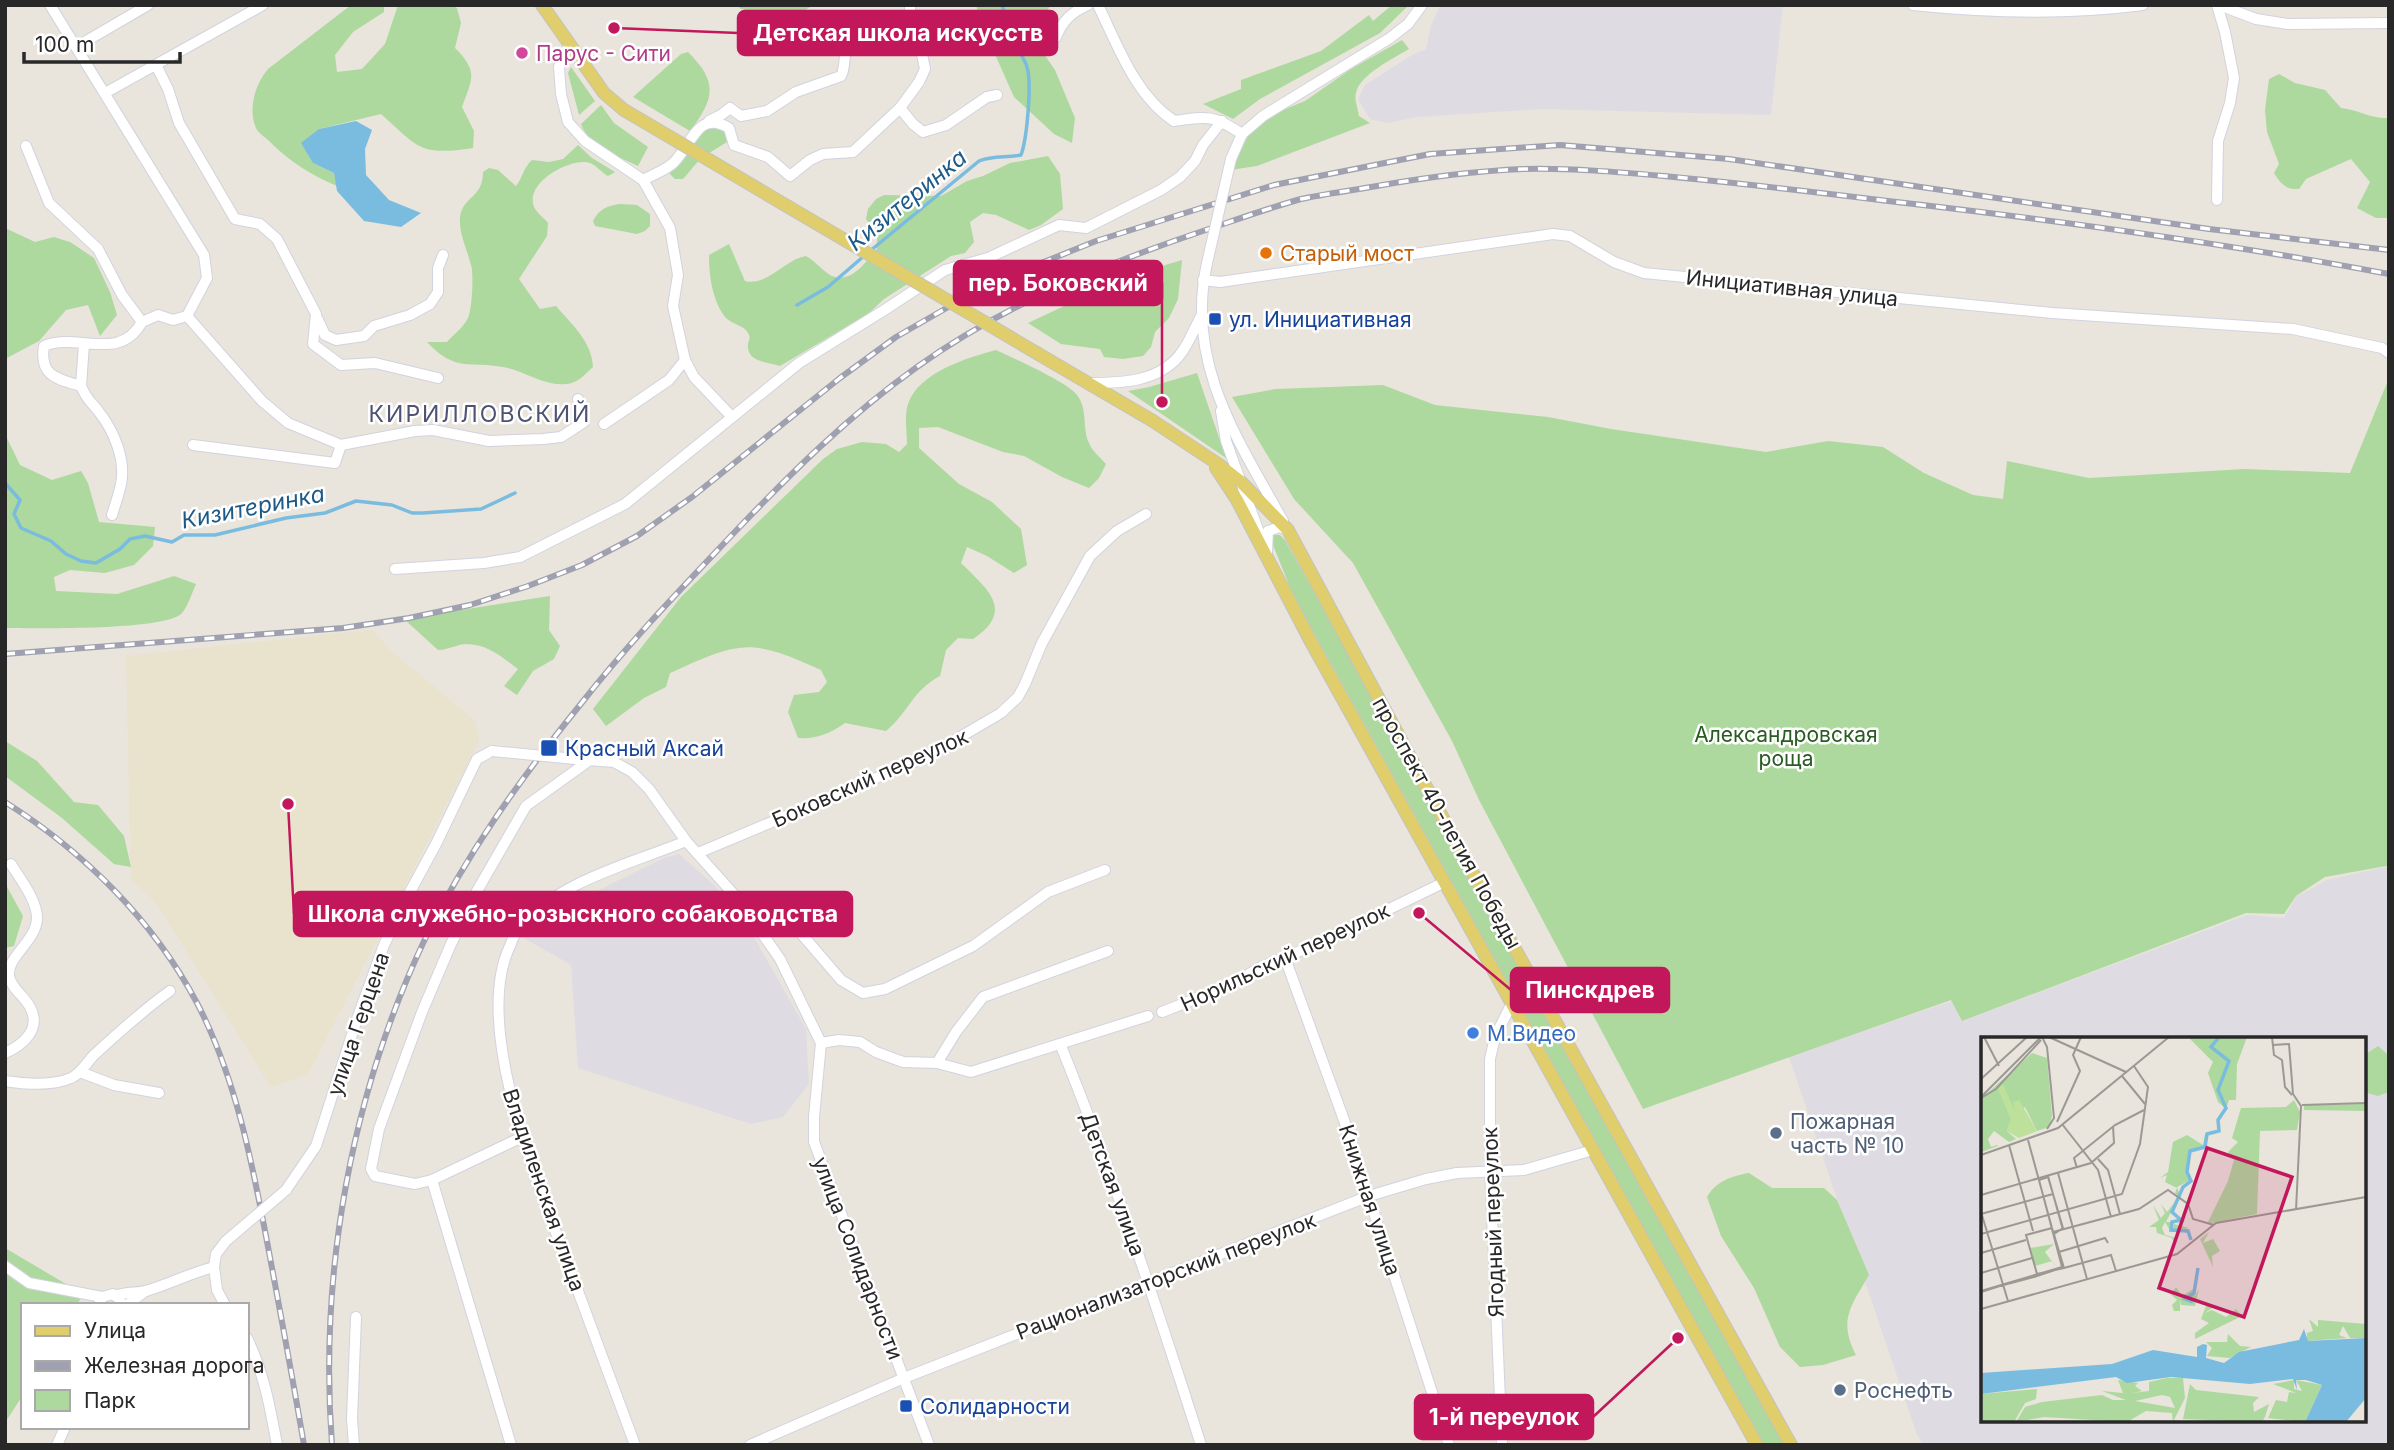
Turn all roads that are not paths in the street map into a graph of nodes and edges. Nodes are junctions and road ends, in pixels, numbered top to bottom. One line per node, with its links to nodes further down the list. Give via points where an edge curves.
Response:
1 (50, 5): 19 (street)
2 (148, 5): 19 (street)
3 (263, 5): 20 (street)
4 (542, 5): 18 (main road)
5 (910, 5): 16 (street)
6 (1088, 5): 17 (street, via 1062,23)
7 (1098, 5): 24 (street, via 1135,79 1157,110 1174,121 1205,117)
8 (1422, 5): 26 (street, via 1390,38 1263,116)
9 (1913, 5): 13 (street, via 1971,11)
10 (2143, 5): 13 (street)
11 (2218, 5): 14 (street); 29 (street, via 2234,78 2218,141)
12 (2256, 5): 14 (street)
13 (2052, 9)
14 (2256, 19): 15 (street, via 2288,24)
15 (2389, 23)
16 (910, 31): 23 (street, via 925,69); 25 (street, via 900,37 866,19 854,21 848,28 841,76 796,92 767,111 741,116 730,108)
17 (1056, 37)
18 (569, 46): 28 (street, via 559,66 568,122 585,141); 40 (main road, bridge, via 604,93 624,110)
19 (76, 47): 21 (street)
20 (156, 65): 21 (street); 32 (street, via 179,123 235,219 260,225 277,239)
21 (105, 93): 34 (street, via 204,255 207,278)
22 (997, 95): 23 (street, via 946,125 923,132)
23 (900, 108): 25 (street, via 853,152 823,154 790,176 768,157 733,145 729,128 719,122)
24 (1222, 121): 26 (street); 44 (street, via 1195,161 1161,190 1086,228 1059,225 988,258 945,270 799,363)
25 (705, 123): 28 (street, via 675,162)
26 (1242, 134): 31 (street, проспект 40-летия Победы, bridge, via 1231,159)
27 (26, 146): 35 (street, via 49,203 98,249)
28 (643, 180): 38 (street, via 670,228 678,275 673,306)
29 (2217, 200)
30 (443, 255): 32 (street, via 438,292 430,304 410,315 374,327 364,336 337,340 324,335)
31 (1203, 280): 33 (street, проспект 40-летия Победы); 37 (street, Инициативная улица, via 1220,282 1553,233 1570,236 1614,262 1644,273 2052,313 2293,329)
32 (316, 314): 39 (street, via 313,344 341,365 375,363)
33 (1202, 314): 40 (street, via 1179,356 1159,371 1125,383); 43 (street, проспект 40-летия Победы, via 1204,346)
34 (187, 316): 35 (street, via 173,320 158,315); 47 (street, via 262,401 288,423)
35 (142, 322): 36 (street, via 124,342)
36 (84, 344): 41 (street); 41 (street, via 56,341 44,346 43,355 44,368 55,378)
37 (2389, 353)
38 (685, 360): 44 (street, via 694,377); 45 (street, via 669,380)
39 (438, 378)
40 (1091, 383): 48 (main road)
41 (81, 386): 51 (street, via 114,436 120,459 122,482)
42 (578, 399): 47 (street, via 584,422 561,437 489,441 433,430)
43 (1220, 401): 49 (street, проспект 40-летия Победы, via 1226,441); 52 (street, проспект 40-летия Победы)
44 (732, 417): 55 (street, via 625,504 520,557)
45 (604, 424)
46 (193, 445): 47 (street, via 335,463)
47 (341, 445)
48 (1208, 457): 49 (main road, проспект 40-летия Победы); 54 (main road, проспект 40-летия Победы, via 1237,499)
49 (1241, 482): 52 (main road, проспект 40-летия Победы); 53 (street, проспект 40-летия Победы)
50 (1146, 514): 58 (street, Боковский переулок, via 1117,531 1090,556 1042,643 1026,684 1001,713 926,757)
51 (112, 515)
52 (1288, 530): 53 (street, via 1268,531); 100 (main road, проспект 40-летия Победы)
53 (1267, 552): 54 (street, проспект 40-летия Победы)
54 (1272, 566): 61 (main road, проспект 40-летия Победы)
55 (395, 569)
56 (590, 760): 57 (street, via 614,762 632,772); 79 (street, via 526,806 477,891 422,1012 379,1129 370,1169 374,1176 415,1184); 82 (street, улица Герцена, bridge, via 492,751 477,759 384,945 316,1146 286,1190 226,1241 216,1254)
57 (686, 841): 58 (street); 76 (street, Владиленская улица, via 555,896 517,929 502,964 497,993 506,1074)
58 (698, 853): 62 (street)
59 (11, 864): 71 (street, via 37,919 35,931 9,968 9,977 31,1008 32,1032 26,1041)
60 (1105, 870): 62 (street, via 1048,892 973,946 885,989 863,993 841,980 775,906)
61 (1445, 882): 64 (street, Норильский переулок); 66 (main road, проспект 40-летия Победы)
62 (738, 899): 69 (street, via 780,958)
63 (1108, 951): 72 (street, via 983,997)
64 (1285, 958): 67 (street, Норильский переулок); 80 (street, Книжная улица)
65 (170, 991): 73 (street)
66 (1512, 1003): 77 (main road, проспект 40-летия Победы); 78 (street, Ягодный переулок, via 1490,1059)
67 (1162, 1012)
68 (1148, 1016): 70 (street)
69 (821, 1043): 72 (street, via 860,1041 903,1062); 89 (street, улица Солидарности, via 814,1142)
70 (1060, 1046): 72 (street, via 971,1072); 83 (street, Детская улица)
71 (5, 1052)
72 (937, 1063)
73 (80, 1072): 74 (street, via 52,1082); 75 (street, via 114,1085)
74 (5, 1081)
75 (159, 1093)
76 (522, 1137): 79 (street); 93 (street, Владиленская улица)
77 (1593, 1150): 78 (street, Рационализаторский переулок, via 1524,1170); 99 (main road, проспект 40-летия Победы)
78 (1490, 1170): 80 (street, Рационализаторский переулок, via 1426,1179); 98 (street, Ягодный переулок)
79 (432, 1180): 92 (street)
80 (1369, 1196): 83 (street, Рационализаторский переулок); 97 (street, Книжная улица)
81 (5, 1266): 84 (street, via 29,1283)
82 (214, 1267): 85 (street, via 144,1292 131,1291); 86 (street)
83 (1149, 1283): 89 (street, Рационализаторский переулок); 96 (street, Детская улица)
84 (100, 1301): 85 (street, via 107,1294)
85 (121, 1302)
86 (224, 1303)
87 (356, 1317): 91 (street)
88 (248, 1340): 90 (street, via 268,1396)
89 (904, 1378): 94 (street, Рационализаторский переулок); 95 (street, улица Солидарности)
90 (276, 1445)
91 (354, 1445)
92 (511, 1445)
93 (635, 1445)
94 (750, 1445)
95 (929, 1445)
96 (1200, 1445)
97 (1449, 1445)
98 (1502, 1445)
99 (1757, 1445)
100 (1791, 1445)

